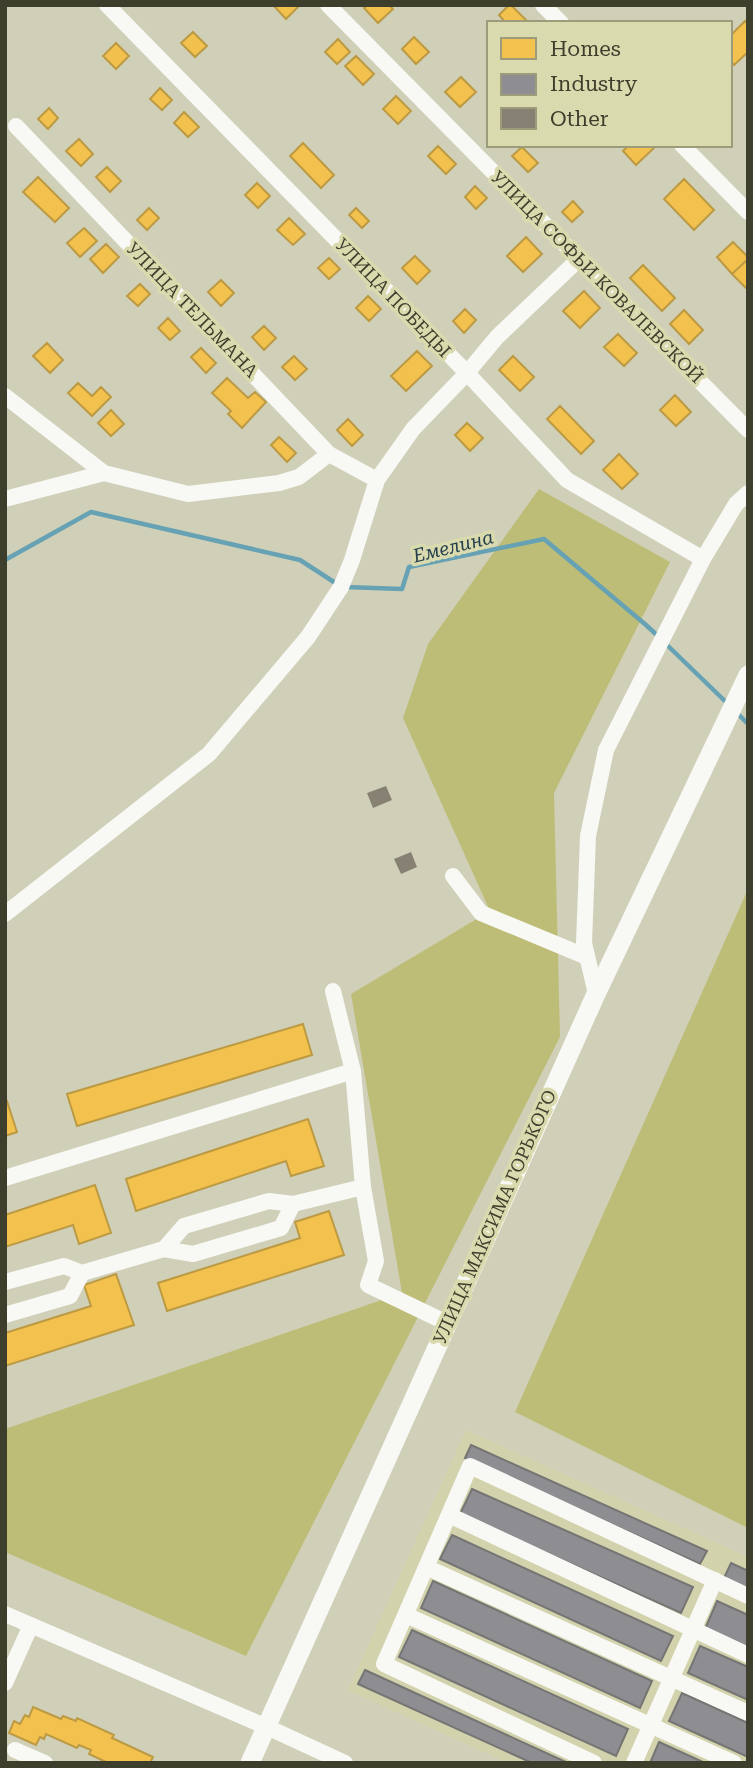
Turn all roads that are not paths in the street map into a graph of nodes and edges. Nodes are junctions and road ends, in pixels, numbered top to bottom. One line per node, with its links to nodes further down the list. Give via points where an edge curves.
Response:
1 (107, 5): 10 (street, УЛИЦА ПОБЕДЫ)
2 (328, 5): 9 (street, УЛИЦА СОФЬИ КОВАЛЕВСКОЙ)
3 (543, 5): 4 (street)
4 (559, 21)
5 (16, 126): 13 (street, УЛИЦА ТЕЛЬМАНА)
6 (684, 147): 7 (street)
7 (741, 198): 8 (street)
8 (748, 212)
9 (579, 259): 10 (street, via 497,337); 12 (street, УЛИЦА СОФЬИ КОВАЛЕВСКОЙ)
10 (467, 373): 15 (street, via 412,429); 18 (street, УЛИЦА ПОБЕДЫ, via 567,480)
11 (5, 396): 14 (street)
12 (748, 430)
13 (329, 454): 14 (street, via 299,477 188,494); 15 (street, УЛИЦА ТЕЛЬМАНА)
14 (104, 473): 17 (street)
15 (377, 480): 21 (street, via 341,587 308,637 209,754)
16 (748, 493): 18 (street, via 736,504)
17 (5, 499)
18 (703, 559): 22 (street, via 606,750 589,836)
19 (748, 674): 24 (main road, УЛИЦА МАКСИМА ГОРЬКОГО)
20 (453, 876): 22 (street, via 481,913)
21 (5, 914)
22 (587, 957): 24 (street)
23 (333, 991): 25 (street)
24 (596, 994): 33 (main road, УЛИЦА МАКСИМА ГОРЬКОГО)
25 (353, 1071): 26 (street); 27 (street)
26 (5, 1178)
27 (363, 1187): 28 (street); 33 (street, via 376,1261 368,1285)
28 (293, 1204): 29 (street, via 268,1201 184,1226); 29 (street, via 281,1228 193,1254)
29 (164, 1249): 30 (street)
30 (82, 1273): 31 (street, via 64,1266); 32 (street, via 70,1296)
31 (5, 1282)
32 (5, 1315)
33 (447, 1323): 47 (main road, УЛИЦА МАКСИМА ГОРЬКОГО)
34 (449, 1516): 35 (street); 36 (street, via 470,1466); 41 (street)
35 (426, 1567): 39 (street); 43 (street)
36 (715, 1580): 37 (street); 41 (street)
37 (748, 1596)
38 (5, 1614): 40 (street)
39 (406, 1615): 46 (street); 52 (street, via 384,1664)
40 (31, 1625): 44 (street); 47 (street)
41 (694, 1629): 42 (street); 43 (street)
42 (748, 1655)
43 (672, 1678): 45 (street); 46 (street)
44 (5, 1683)
45 (748, 1713)
46 (652, 1724): 53 (street); 54 (street)
47 (267, 1727): 50 (main road, УЛИЦА МАКСИМА ГОРЬКОГО); 51 (street)
48 (15, 1750): 49 (street)
49 (46, 1763)
50 (250, 1763)
51 (345, 1763)
52 (594, 1763)
53 (634, 1763)
54 (734, 1763)

